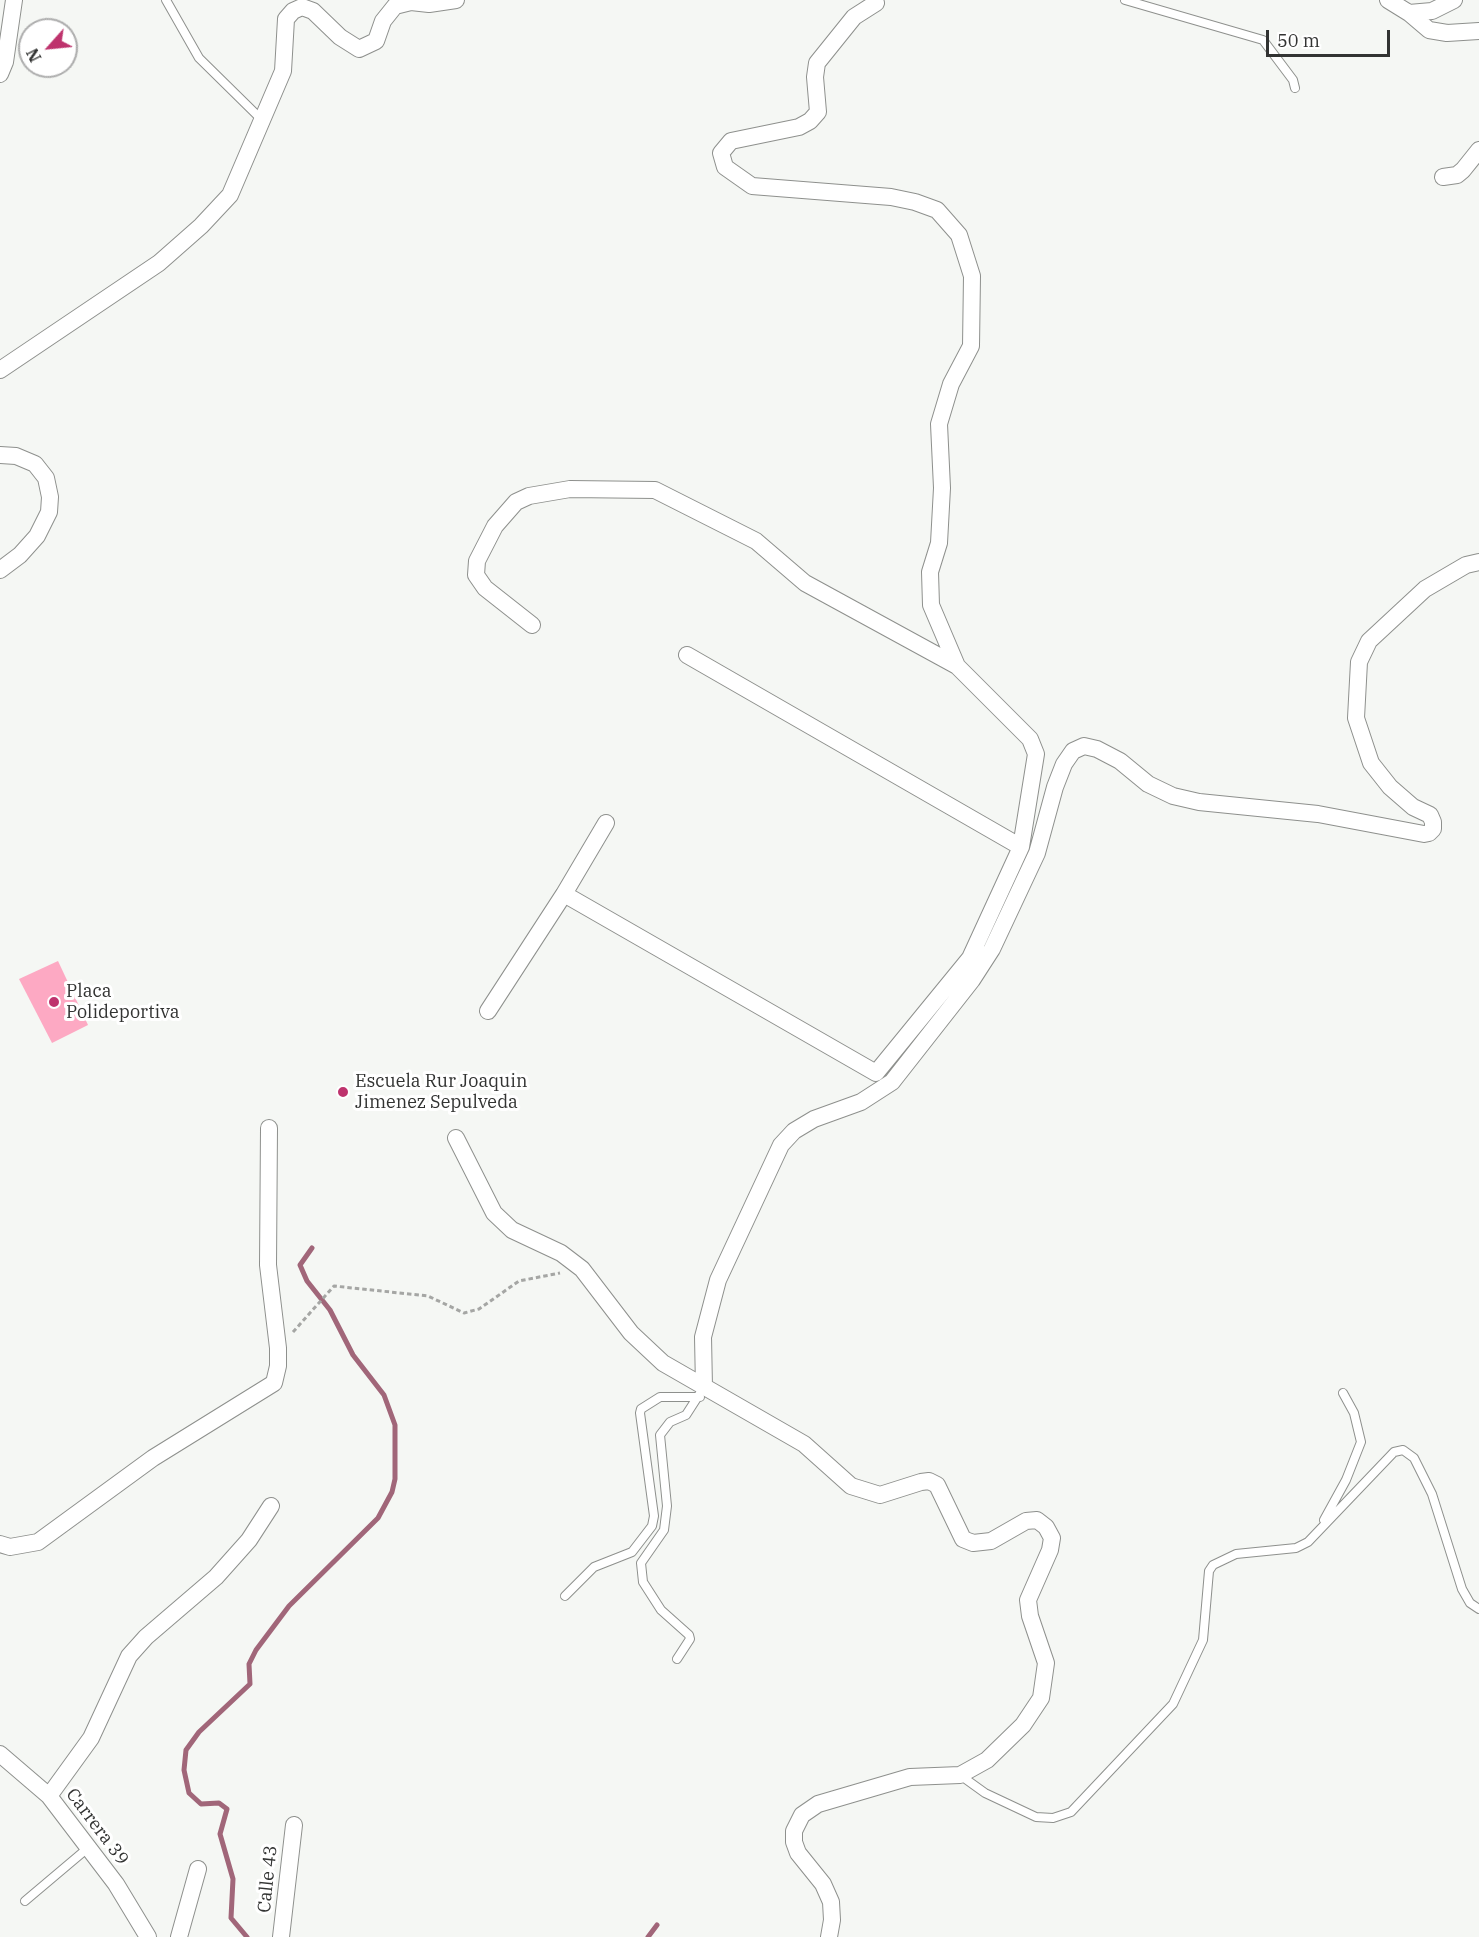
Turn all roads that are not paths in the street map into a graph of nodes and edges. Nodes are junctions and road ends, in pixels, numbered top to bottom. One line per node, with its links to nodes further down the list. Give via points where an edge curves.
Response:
1 (14, 0): 10 (street)
2 (166, 0): 12 (lane, via 199,58)
3 (456, 0): 12 (street, via 395,6 383,21 376,41 359,49 340,38 313,11 302,7 292,11 286,19 283,71)
4 (1125, 0): 11 (lane, via 1263,40)
5 (1389, 0): 8 (street)
6 (1454, 0): 8 (street, via 1432,11)
7 (876, 3): 21 (street, via 854,17 817,63 818,112 810,121 799,127 731,141 722,153 726,167 752,186 915,202 937,210 959,236 972,276 971,346 951,384 939,424 939,543 930,572 931,605)
8 (1409, 13): 9 (street, via 1429,30)
9 (1479, 31)
10 (0, 74)
11 (1296, 88)
12 (263, 122): 15 (street, via 230,195 201,226 112,297)
13 (1479, 150): 14 (street, via 1463,170)
14 (1443, 177)
15 (0, 370)
16 (0, 455): 18 (street, via 16,456 35,465 46,478 50,497 49,512 37,536)
17 (1479, 562): 27 (street, via 1466,565 1425,589 1369,641 1359,662 1356,718 1371,763 1390,787 1413,807 1430,815 1433,829 1424,834 1318,814 1182,798 1148,784 1120,761 1097,749 1084,747 1073,751 1055,787 1037,853 992,949)
18 (0, 570)
19 (532, 625): 21 (street, via 485,588 476,575 477,561 495,526 516,502 570,489 655,490 756,541 805,583)
20 (687, 655): 23 (street)
21 (957, 666): 23 (street, via 1030,739 1036,754)
22 (606, 823): 24 (street)
23 (1021, 847): 26 (street, via 970,958)
24 (564, 894): 25 (street); 26 (street)
25 (488, 1011)
26 (876, 1073): 27 (street)
27 (892, 1082): 30 (street, via 861,1102 814,1119 781,1145 718,1280 703,1337)
28 (269, 1128): 34 (street, via 268,1265 278,1348 274,1383 153,1458 38,1542 10,1547)
29 (456, 1138): 30 (street, via 494,1214 512,1230 561,1253 582,1269 631,1333)
30 (702, 1392): 35 (lane, via 660,1397 641,1409 652,1526 632,1552 594,1567); 37 (lane, via 686,1415 670,1422 660,1435 667,1506 664,1530 641,1563 643,1582 655,1601 689,1635); 39 (street, via 804,1444 851,1486 880,1495 921,1482 937,1485 957,1531 973,1543 991,1540 1026,1521 1037,1520 1046,1527 1052,1538 1050,1550 1028,1600 1046,1663 1041,1698 1023,1725 987,1760)
31 (1342, 1393): 33 (lane, via 1354,1413 1361,1442 1346,1480)
32 (271, 1506): 40 (street, via 249,1540 216,1577 129,1656 92,1738)
33 (1318, 1530): 36 (lane, via 1394,1452 1409,1452 1432,1494 1462,1589); 39 (lane, via 1296,1548 1236,1554 1213,1565 1209,1571 1203,1640 1173,1704 1071,1812 1053,1818 1036,1817 985,1793)
34 (0, 1544)
35 (565, 1596)
36 (1479, 1609)
37 (677, 1659)
38 (0, 1754): 40 (street, Carrera 39)
39 (960, 1775): 48 (street, via 910,1776 818,1804 802,1815 794,1831 794,1842 831,1902)
40 (49, 1796): 42 (street, Carrera 39)
41 (294, 1825): 47 (street, Calle 43)
42 (89, 1847): 44 (lane); 45 (street, Carrera 39)
43 (198, 1869): 46 (street)
44 (25, 1901)
45 (147, 1937)
46 (179, 1937)
47 (281, 1937)
48 (829, 1937)

